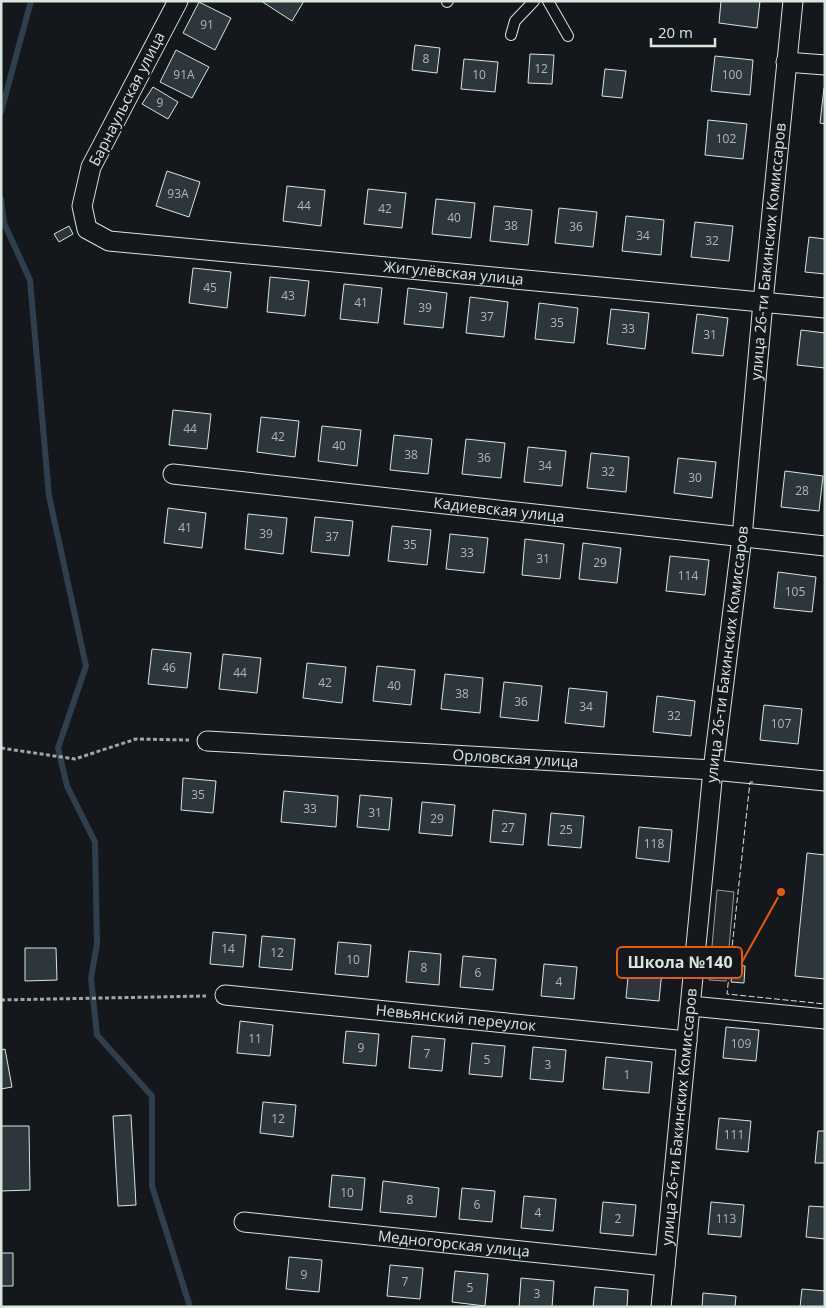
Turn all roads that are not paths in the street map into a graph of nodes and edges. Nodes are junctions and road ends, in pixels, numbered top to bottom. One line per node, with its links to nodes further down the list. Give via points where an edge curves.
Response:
1 (178, 1): 9 (street, Барнаульская улица, via 91,167 82,206)
2 (534, 1): 5 (lane, via 515,21)
3 (548, 1): 6 (lane)
4 (792, 1): 7 (street, улица 26-ти Бакинских Комиссаров)
5 (511, 35)
6 (568, 36)
7 (786, 62): 8 (street); 10 (street, улица 26-ти Бакинских Комиссаров)
8 (825, 65)
9 (87, 229): 10 (street, Жигулёвская улица, via 109,241 136,244)
10 (763, 302): 11 (street, Жигулёвская улица); 13 (street, улица 26-ти Бакинских Комиссаров)
11 (825, 308)
12 (172, 474): 13 (street, Кадиевская улица)
13 (742, 537): 14 (street, Кадиевская улица); 16 (street, улица 26-ти Бакинских Комиссаров)
14 (825, 546)
15 (206, 740): 16 (street, Орловская улица)
16 (713, 770): 17 (street, Орловская улица); 19 (street, улица 26-ти Бакинских Комиссаров)
17 (825, 781)
18 (225, 996): 21 (street, Невьянский переулок)
19 (691, 1006): 20 (street); 21 (street, улица 26-ти Бакинских Комиссаров)
20 (825, 1019)
21 (687, 1041): 23 (street, улица 26-ти Бакинских Комиссаров)
22 (244, 1222): 23 (street, Медногорская улица)
23 (665, 1266): 24 (street, улица 26-ти Бакинских Комиссаров)
24 (661, 1307)

